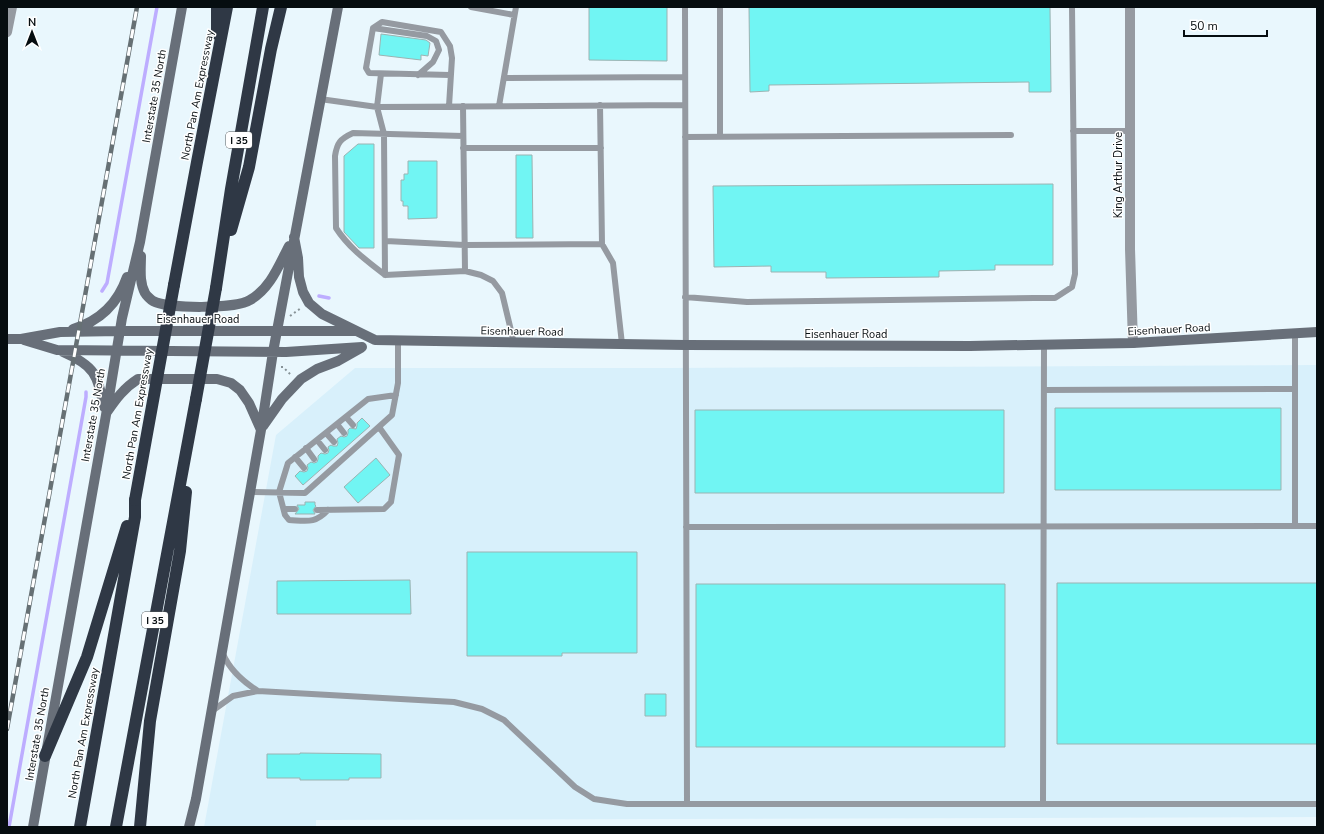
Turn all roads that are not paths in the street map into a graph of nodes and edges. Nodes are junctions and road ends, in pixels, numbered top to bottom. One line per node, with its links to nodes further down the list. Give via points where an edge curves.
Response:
1 (12, 7): 15 (street)
2 (182, 7): 41 (main road, Interstate 35 North)
3 (216, 7): 17 (highway)
4 (227, 7): 17 (highway, North Pan Am Expressway)
5 (263, 7): 45 (highway, I 35)
6 (281, 7): 45 (highway, via 249,167)
7 (338, 7): 23 (main road)
8 (471, 7): 14 (lane)
9 (516, 7): 14 (lane)
10 (685, 7): 21 (lane)
11 (720, 7): 35 (lane)
12 (1072, 7): 30 (lane)
13 (1130, 7): 31 (street, King Arthur Drive)
14 (514, 15): 22 (lane)
15 (7, 27)
16 (373, 28): 18 (lane, via 366,68 369,73); 19 (lane, via 427,36 436,41 439,50 433,62); 20 (lane, via 382,22 442,32 450,46)
17 (217, 58): 94 (highway, North Pan Am Expressway, bridge)
18 (381, 74): 19 (lane); 29 (lane)
19 (418, 74): 20 (lane)
20 (450, 75): 26 (lane)
21 (685, 77): 22 (lane); 24 (lane)
22 (504, 78): 28 (lane)
23 (320, 99): 29 (lane); 39 (main road)
24 (685, 104): 25 (lane); 36 (lane)
25 (600, 105): 28 (lane); 38 (lane)
26 (449, 106): 27 (lane); 29 (lane)
27 (463, 106): 28 (lane); 34 (lane)
28 (499, 106)
29 (378, 107): 32 (lane)
30 (1074, 131): 31 (lane); 47 (lane, via 1075,274 1072,287 1055,298 747,302)
31 (1130, 131): 59 (street, King Arthur Drive)
32 (384, 134): 34 (lane); 40 (lane); 46 (lane, via 353,133 344,137 336,147 336,228 358,255)
33 (1011, 135): 35 (lane)
34 (463, 136): 37 (lane)
35 (720, 136): 36 (lane)
36 (685, 137): 47 (lane)
37 (463, 148): 38 (lane); 43 (lane)
38 (601, 148): 42 (lane)
39 (294, 237): 41 (main road, via 261,293 241,304 228,306 169,306 154,301 145,294 141,284); 49 (main road); 50 (main road, via 299,277 309,303 322,314)
40 (386, 241): 43 (lane); 46 (lane)
41 (140, 242): 48 (main road, Interstate 35 North); 51 (main road, via 125,284 115,302 87,324)
42 (602, 244): 43 (lane); 60 (lane, via 613,263)
43 (464, 245): 44 (lane)
44 (465, 271): 46 (lane); 58 (lane, via 493,281 502,293)
45 (218, 274): 70 (highway, I 35, bridge)
46 (386, 275)
47 (685, 297): 61 (lane)
48 (120, 331): 49 (main road, Eisenhauer Road); 51 (main road, Eisenhauer Road); 65 (main road, Interstate 35 North)
49 (277, 331): 50 (main road, Eisenhauer Road); 66 (main road)
50 (357, 331): 56 (main road, Eisenhauer Road)
51 (60, 332): 55 (main road, Eisenhauer Road)
52 (1317, 332): 53 (main road, Eisenhauer Road)
53 (1295, 333): 59 (main road, Eisenhauer Road); 67 (lane)
54 (7, 339): 55 (main road, Eisenhauer Road)
55 (21, 339): 64 (main road, Eisenhauer Road)
56 (375, 340): 57 (main road, Eisenhauer Road); 63 (main road, Eisenhauer Road)
57 (398, 340): 58 (main road, Eisenhauer Road); 69 (lane)
58 (514, 343): 60 (main road, Eisenhauer Road)
59 (1133, 343): 62 (main road, Eisenhauer Road)
60 (622, 344): 61 (main road, Eisenhauer Road)
61 (685, 345): 62 (main road, Eisenhauer Road); 102 (lane)
62 (1044, 345): 68 (lane)
63 (362, 347): 66 (main road, Eisenhauer Road); 76 (main road, via 301,379 282,399)
64 (57, 350): 65 (main road, Eisenhauer Road); 71 (main road, via 85,363 92,370 100,385)
65 (116, 350): 66 (main road, Eisenhauer Road); 71 (main road, Interstate 35 North)
66 (273, 352): 76 (main road)
67 (1295, 389): 68 (lane); 100 (lane)
68 (1044, 390): 99 (lane)
69 (396, 395): 72 (lane, via 368,399); 75 (lane, via 392,416)
70 (193, 414): 112 (highway, I 35); 113 (highway, via 180,551 150,721)
71 (106, 415): 76 (main road, via 127,385 138,379 217,380 231,383 240,390); 106 (main road, Interstate 35 North)
72 (346, 417): 73 (lane); 74 (lane)
73 (337, 424): 77 (lane); 78 (lane)
74 (354, 425)
75 (379, 427): 86 (lane, via 344,454); 98 (lane, via 399,455 391,502 384,509)
76 (261, 430): 92 (main road)
77 (326, 432): 79 (lane); 80 (lane)
78 (344, 433)
79 (316, 440): 81 (lane); 82 (lane)
80 (334, 442)
81 (306, 448): 83 (lane); 84 (lane)
82 (325, 450)
83 (295, 457): 87 (lane); 93 (lane, via 288,463)
84 (314, 459)
85 (332, 459): 86 (lane)
86 (337, 465): 89 (lane)
87 (304, 468)
88 (322, 468): 89 (lane)
89 (326, 474): 91 (lane)
90 (312, 477): 91 (lane)
91 (316, 483): 93 (lane, via 305,493)
92 (250, 492): 93 (lane); 103 (main road)
93 (279, 492): 95 (lane)
94 (134, 500): 106 (highway, via 87,657); 111 (highway, North Pan Am Expressway, via 135,517)
95 (284, 509): 96 (lane); 98 (lane, via 290,520 308,521 320,519)
96 (295, 509)
97 (316, 510): 98 (lane)
98 (328, 510)
99 (1043, 526): 100 (lane); 102 (lane); 108 (lane)
100 (1295, 526): 101 (lane)
101 (1317, 526)
102 (686, 527): 107 (lane)
103 (222, 652): 104 (lane, via 237,676); 105 (main road)
104 (258, 691): 105 (lane, via 233,696); 107 (lane, via 454,702 482,709 504,720 575,787 594,799 628,804)
105 (211, 712): 114 (main road)
106 (45, 756): 110 (main road, Interstate 35 North)
107 (687, 804): 108 (lane)
108 (1043, 804): 109 (lane)
109 (1317, 804)
110 (33, 827)
111 (80, 827)
112 (116, 827)
113 (140, 827)
114 (189, 827)

